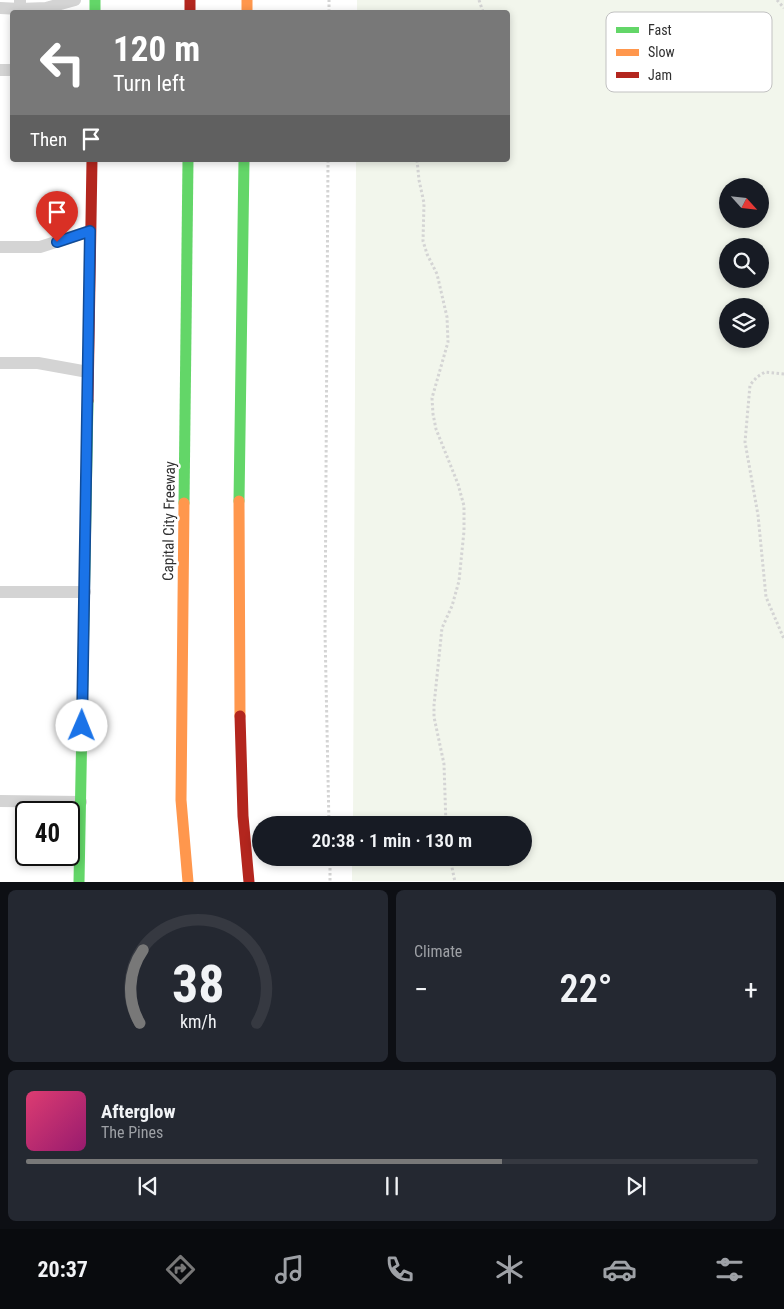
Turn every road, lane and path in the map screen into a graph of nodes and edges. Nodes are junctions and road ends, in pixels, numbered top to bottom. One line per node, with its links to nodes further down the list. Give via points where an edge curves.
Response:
1 (75, 0): 3 (lane, via 46,8)
2 (778, 0): 5 (path)
3 (20, 4): 4 (lane)
4 (0, 8)
5 (784, 8)
6 (92, 162): 11 (main road)
7 (188, 162): 19 (main road, Capital City Freeway)
8 (244, 162): 29 (main road, via 238,510 240,742)
9 (328, 162): 22 (path, via 325,632)
10 (417, 162): 23 (path, via 424,203 423,241 440,284 447,318 448,342 432,398 433,414 464,506 459,581 442,628 434,705 444,764)
11 (90, 231): 12 (lane, via 40,247); 14 (main road)
12 (0, 246)
13 (0, 363): 14 (lane, via 38,363)
14 (88, 372): 17 (main road)
15 (784, 374): 18 (path, via 765,372 750,385 745,442 758,515 766,597)
16 (0, 592): 17 (lane)
17 (85, 592): 21 (main road)
18 (784, 639)
19 (181, 800): 24 (main road); 28 (main road, Capital City Freeway)
20 (0, 801): 21 (lane)
21 (81, 802): 27 (main road)
22 (329, 816)
23 (446, 816)
24 (174, 854)
25 (330, 866): 30 (path)
26 (452, 866): 31 (path)
27 (79, 882)
28 (188, 882)
29 (249, 882)
30 (330, 882)
31 (455, 882)

